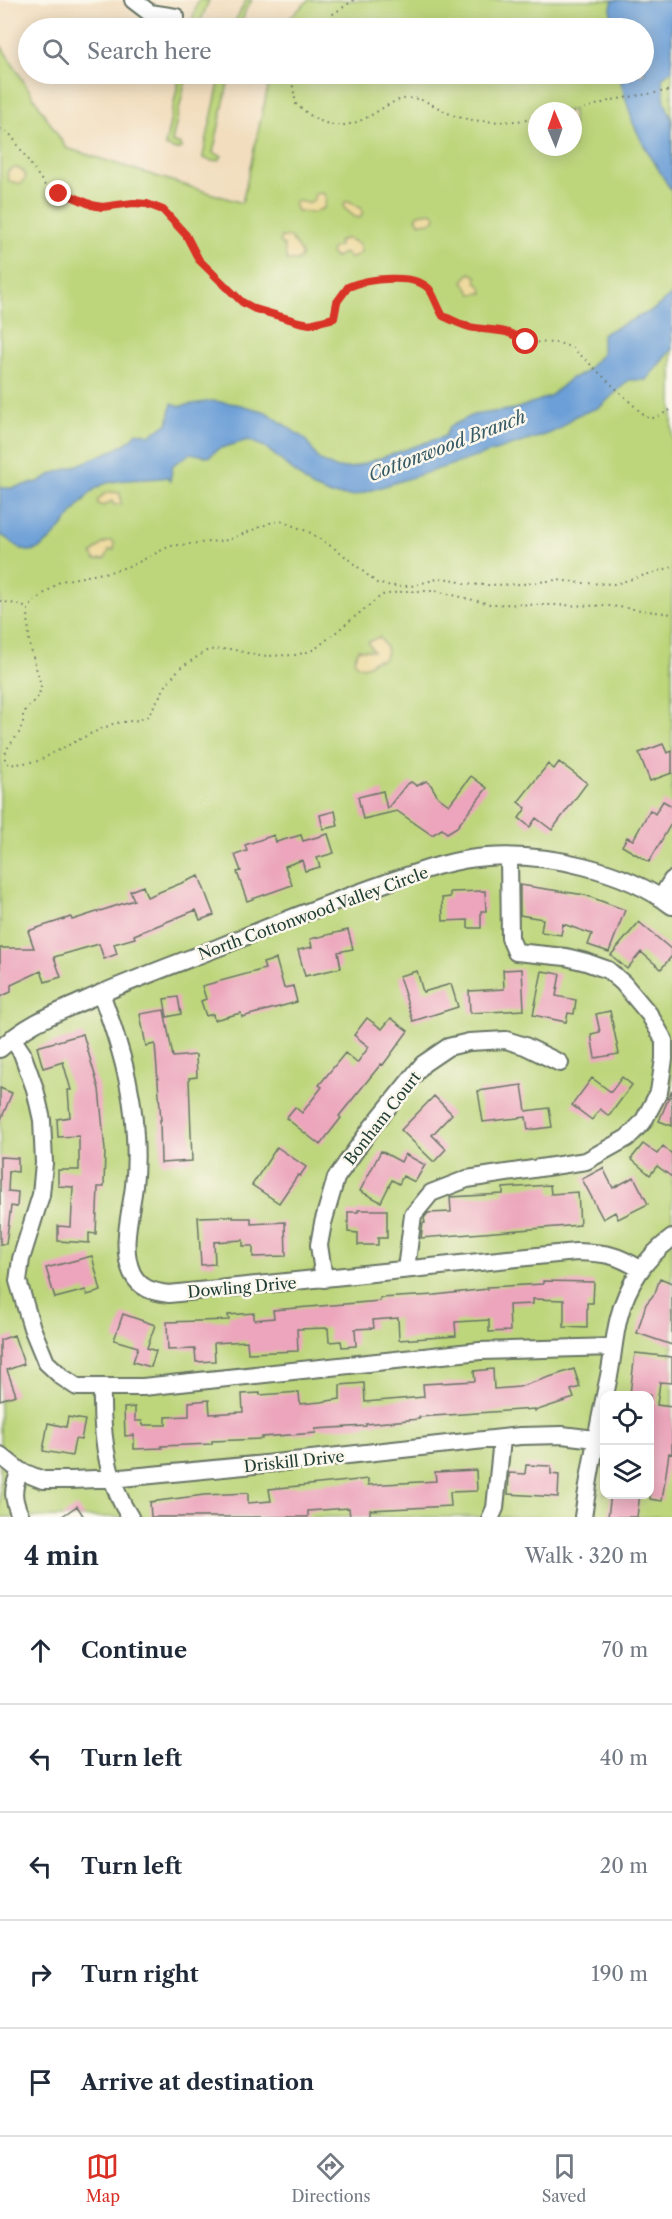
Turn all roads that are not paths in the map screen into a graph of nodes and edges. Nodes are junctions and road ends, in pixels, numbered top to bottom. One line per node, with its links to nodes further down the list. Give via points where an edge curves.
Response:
1 (133, 0): 2 (street, via 150,13)
2 (176, 17)
3 (509, 857): 5 (street, North Cottonwood Valley Circle, via 575,863 613,875); 6 (street, North Cottonwood Valley Circle, via 486,857 422,871); 10 (street, via 512,946 516,952 586,962 608,970 623,983 649,1014 664,1040 659,1092 644,1122 627,1138 586,1161 467,1179 431,1193 413,1215)
4 (672, 879): 5 (street)
5 (667, 902)
6 (101, 993): 7 (street, North Cottonwood Valley Circle, via 30,1024); 12 (street, Dowling Drive, via 122,1051 130,1090 135,1135 134,1183 126,1253 141,1286 169,1294)
7 (6, 1043): 14 (street, via 22,1053 42,1120 41,1195 18,1281 46,1362 77,1387)
8 (560, 1063): 12 (street, Bonham Court, via 506,1040 448,1047 423,1064 336,1178 319,1245)
9 (672, 1238): 11 (street)
10 (406, 1269): 11 (street, Dowling Drive, via 576,1252 619,1257); 12 (street, Dowling Drive)
11 (640, 1269): 13 (street, via 619,1315)
12 (324, 1279)
13 (613, 1347): 14 (street, via 480,1351); 16 (street)
14 (102, 1388): 19 (street, via 101,1416)
15 (502, 1438): 16 (street, Driskill Drive, via 535,1435); 19 (street, Driskill Drive); 22 (street)
16 (595, 1439): 23 (street)
17 (0, 1455): 18 (street, Driskill Drive)
18 (20, 1471): 19 (street, Driskill Drive, via 43,1480); 20 (street, via 13,1499)
19 (113, 1478): 21 (street)
20 (21, 1517)
21 (130, 1517)
22 (491, 1517)
23 (583, 1517)

